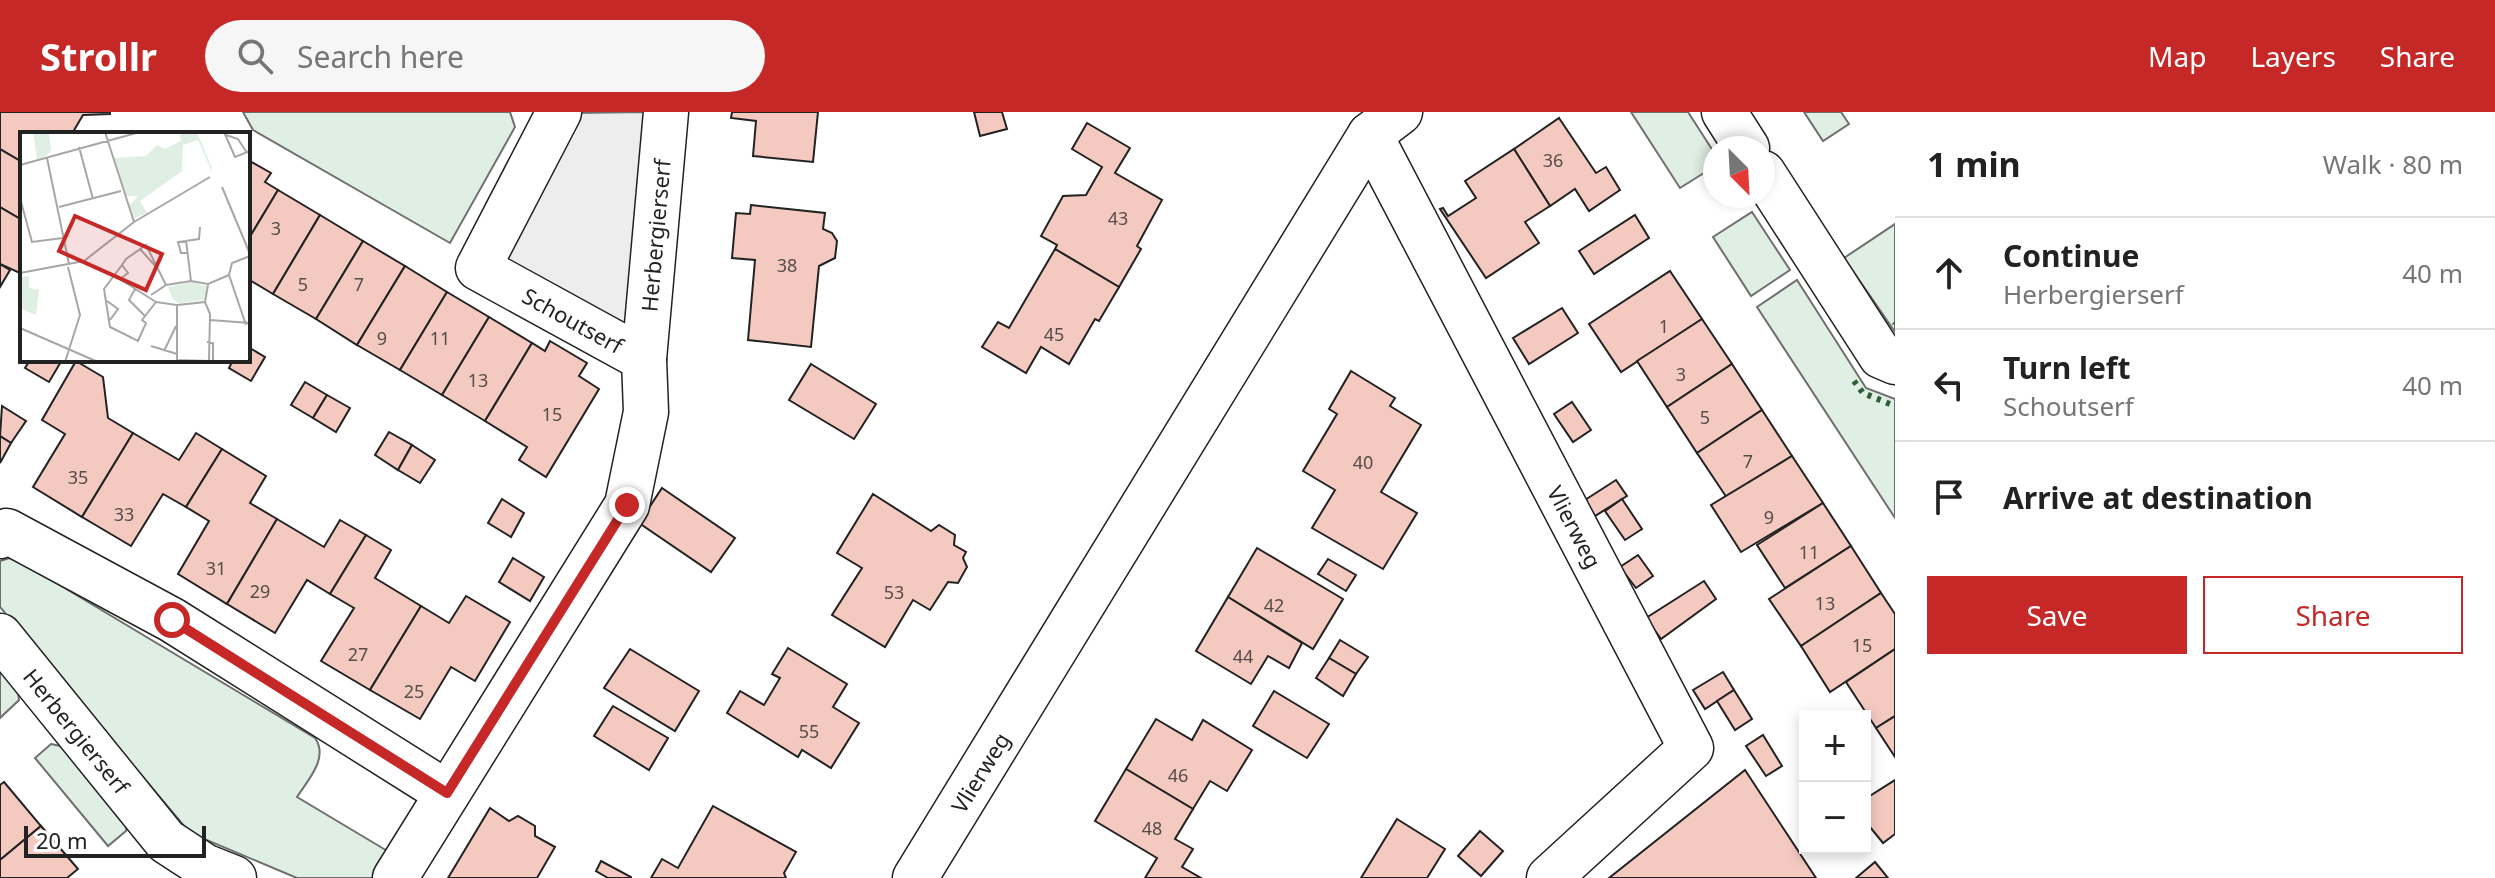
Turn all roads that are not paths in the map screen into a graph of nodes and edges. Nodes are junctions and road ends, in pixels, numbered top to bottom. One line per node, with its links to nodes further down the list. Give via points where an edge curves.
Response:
1 (559, 112): 7 (street, Schoutserf, via 478,268)
2 (666, 112): 7 (street, Herbergierserf)
3 (1724, 112): 5 (street)
4 (1385, 123): 14 (street, Vlierweg); 15 (street, Vlierweg, via 1691,748)
5 (1739, 136)
6 (1775, 192): 8 (street, via 1881,356)
7 (644, 359): 11 (street, Schoutserf, via 646,412 627,505)
8 (1895, 362)
9 (0, 536): 11 (street, via 7,531 172,620)
10 (0, 636): 12 (street, Herbergierserf, via 166,841)
11 (447, 793): 13 (street, Schoutserf)
12 (234, 878)
13 (395, 878)
14 (915, 878)
15 (1549, 878)

